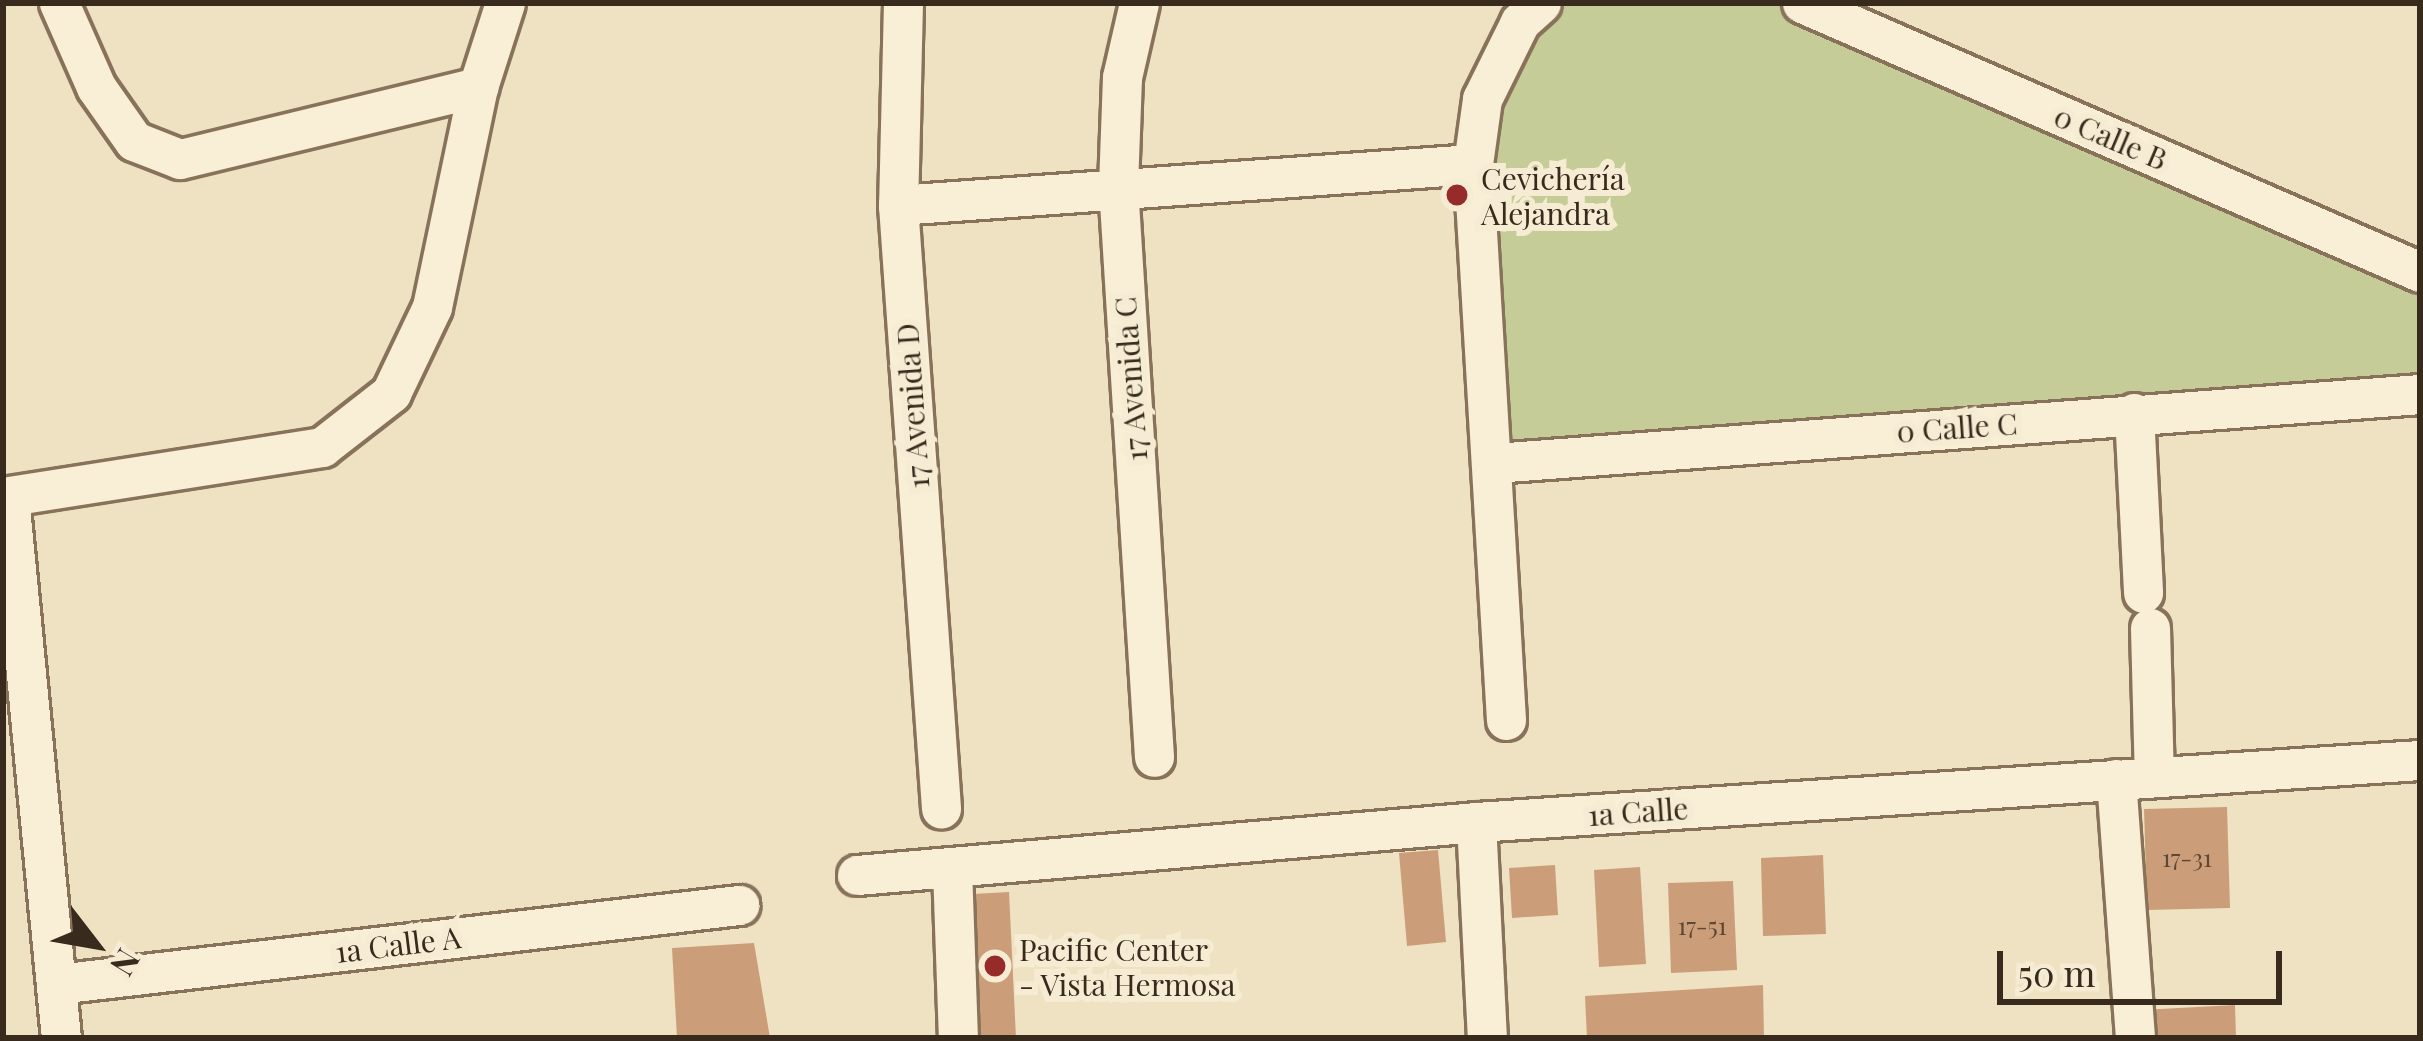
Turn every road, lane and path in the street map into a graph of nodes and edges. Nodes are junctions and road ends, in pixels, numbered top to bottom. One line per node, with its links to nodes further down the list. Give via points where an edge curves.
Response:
1 (59, 3): 7 (street, via 96,87 134,141 180,160)
2 (505, 3): 7 (street)
3 (903, 3): 10 (street, 17 Avenida D)
4 (1139, 3): 9 (street, 17 Avenida C, via 1122,77)
5 (1541, 3): 8 (street, via 1520,22 1483,99)
6 (1802, 3): 11 (street, 0 Calle B)
7 (478, 86): 15 (street, via 415,356 391,393 322,447)
8 (1472, 164): 9 (street); 14 (street)
9 (1118, 186): 10 (street); 17 (street, 17 Avenida C)
10 (898, 206): 20 (street, 17 Avenida D)
11 (2420, 272)
12 (2420, 394): 13 (street, 0 Calle C)
13 (2134, 413): 14 (street, 0 Calle C); 19 (street, via 2146,610)
14 (1494, 463): 16 (street)
15 (6, 497): 25 (street)
16 (1506, 720)
17 (1154, 757)
18 (2420, 760): 19 (street, 1a Calle)
19 (2135, 778): 21 (street, 1a Calle); 29 (street)
20 (941, 808)
21 (1476, 822): 22 (street, 1a Calle); 28 (street)
22 (952, 868): 23 (street, 1a Calle); 27 (street)
23 (857, 875)
24 (739, 905): 25 (street, 1a Calle A)
25 (57, 984): 26 (street)
26 (62, 1038)
27 (958, 1038)
28 (1487, 1038)
29 (2134, 1038)

